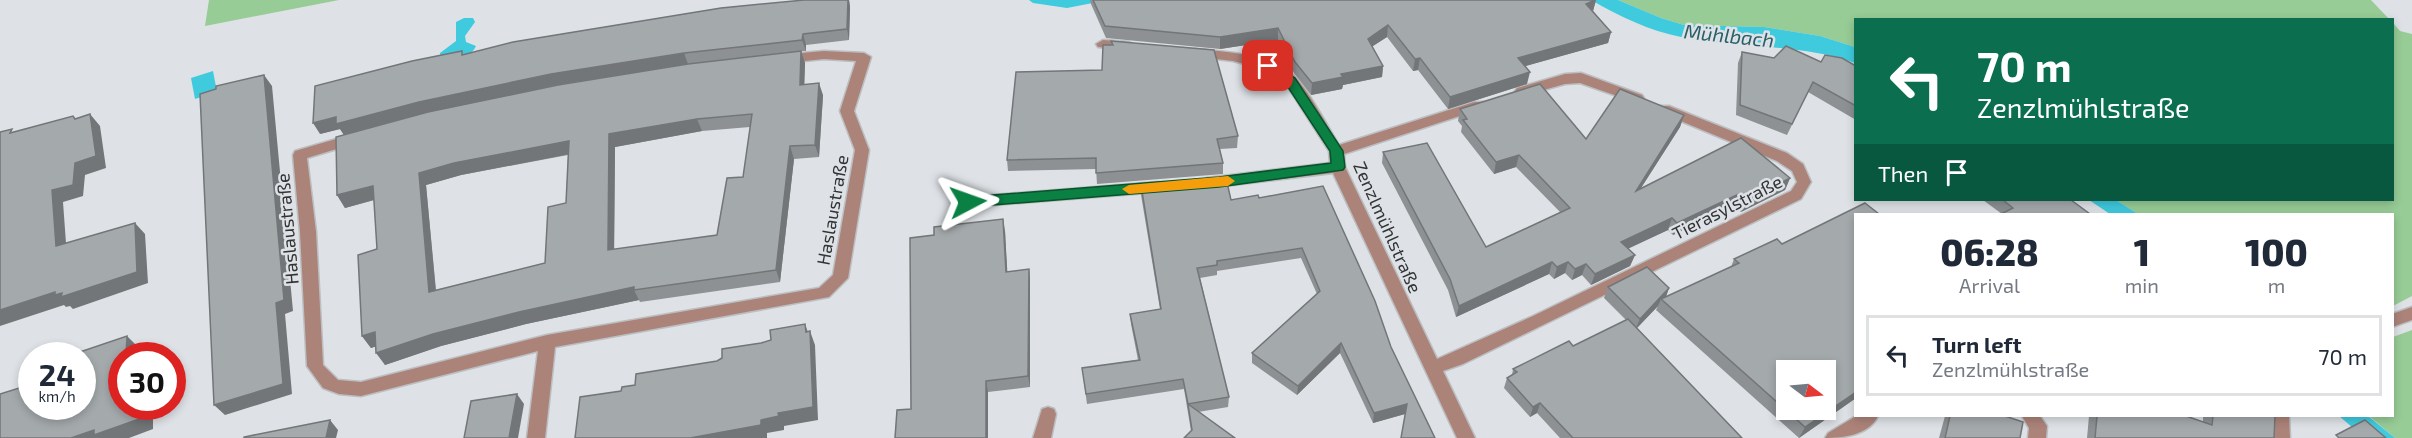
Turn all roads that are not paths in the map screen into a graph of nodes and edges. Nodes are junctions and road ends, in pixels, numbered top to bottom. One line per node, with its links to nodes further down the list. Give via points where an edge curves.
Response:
1 (1103, 44): 2 (street)
2 (1138, 47)
3 (1186, 52): 6 (street, Zenzlmühlstraße, via 1268,66 1291,81)
4 (1510, 95): 14 (street, Tierasylstraße, via 1565,79 1598,82 1782,157 1798,168 1804,182 1796,195 1786,200 1508,335)
5 (1489, 102): 6 (street)
6 (1336, 151): 7 (street, Zenzlmühlstraße)
7 (1338, 167): 8 (street); 14 (street, Zenzlmühlstraße)
8 (1196, 184)
9 (1173, 186): 10 (street)
10 (968, 202)
11 (2412, 313): 12 (street)
12 (2394, 320)
13 (547, 342): 13 (street, Haslaustraße, via 823,293 840,278 862,150 847,111 864,57 825,55 723,63 582,84 371,132 300,155 315,366 323,381 340,388 361,389); 19 (street)
14 (1431, 368): 21 (street, Zenzlmühlstraße)
15 (1048, 414): 20 (street)
16 (1868, 417): 22 (street)
17 (2031, 417): 23 (street, via 2038,426)
18 (2281, 417): 24 (street)
19 (536, 438)
20 (1042, 438)
21 (1466, 438)
22 (1834, 438)
23 (2037, 438)
24 (2281, 438)

